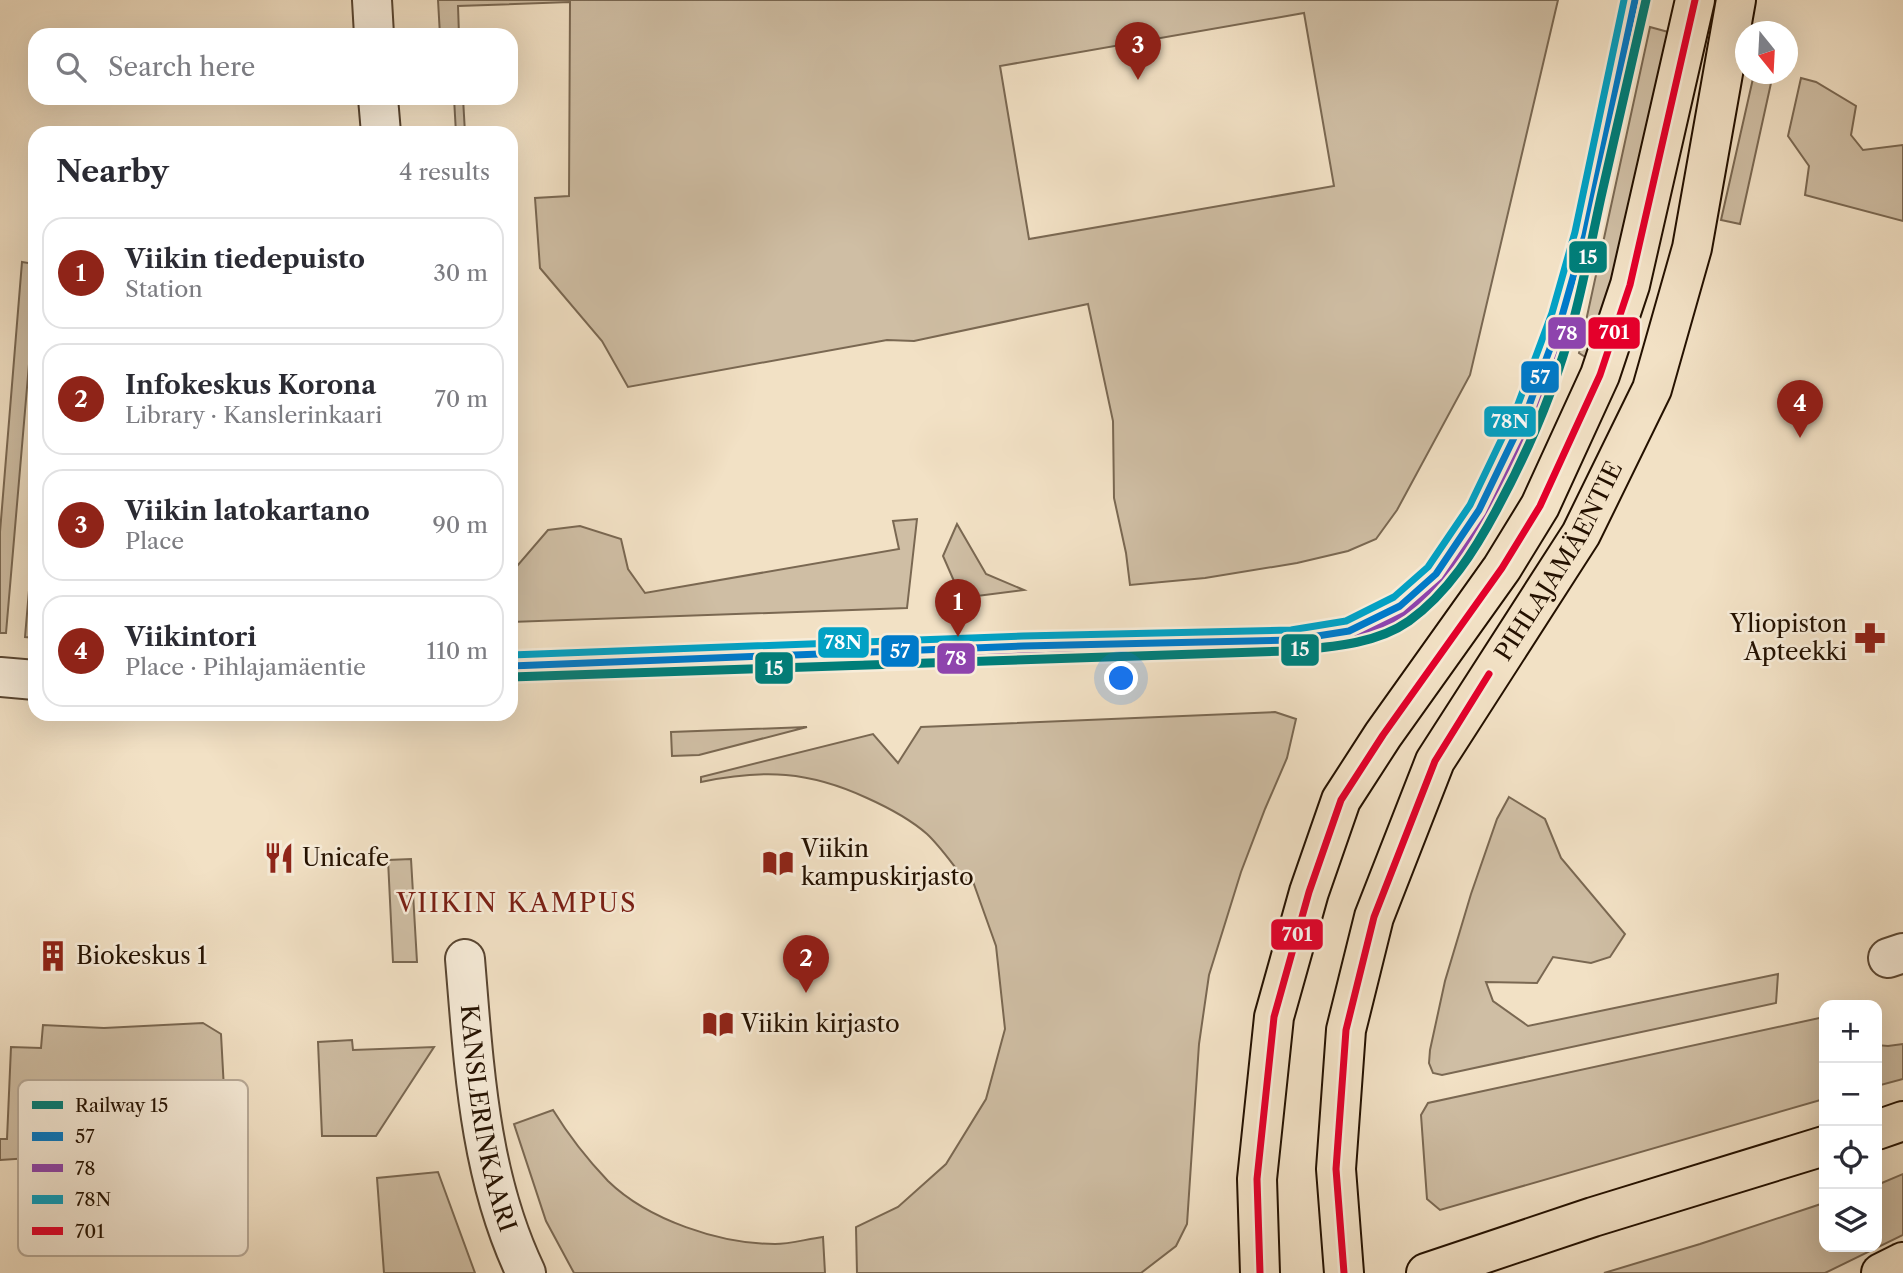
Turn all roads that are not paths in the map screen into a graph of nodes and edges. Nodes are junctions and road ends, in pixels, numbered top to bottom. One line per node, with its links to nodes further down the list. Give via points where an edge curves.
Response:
1 (372, 0): 4 (street)
2 (1695, 0): 15 (main road, PIHLAJAMÄENTIE, via 1630,285 1595,387 1540,506 1502,568 1341,800 1309,892 1274,1017 1257,1179)
3 (1736, 0): 16 (main road, PIHLAJAMÄENTIE, via 1692,248 1651,389 1581,534 1435,761 1374,917 1346,1030 1336,1170)
4 (374, 28)
5 (379, 105): 6 (street)
6 (381, 126)
7 (0, 677): 8 (street)
8 (28, 679)
9 (465, 959): 14 (street, KANSLERINKAARI, via 486,1148 511,1241)
10 (1903, 1121): 11 (main road)
11 (1882, 1128)
12 (1819, 1148): 17 (main road)
13 (1903, 1262): 18 (main road)
14 (526, 1273)
15 (1260, 1273)
16 (1344, 1273)
17 (1426, 1273)
18 (1881, 1273)

